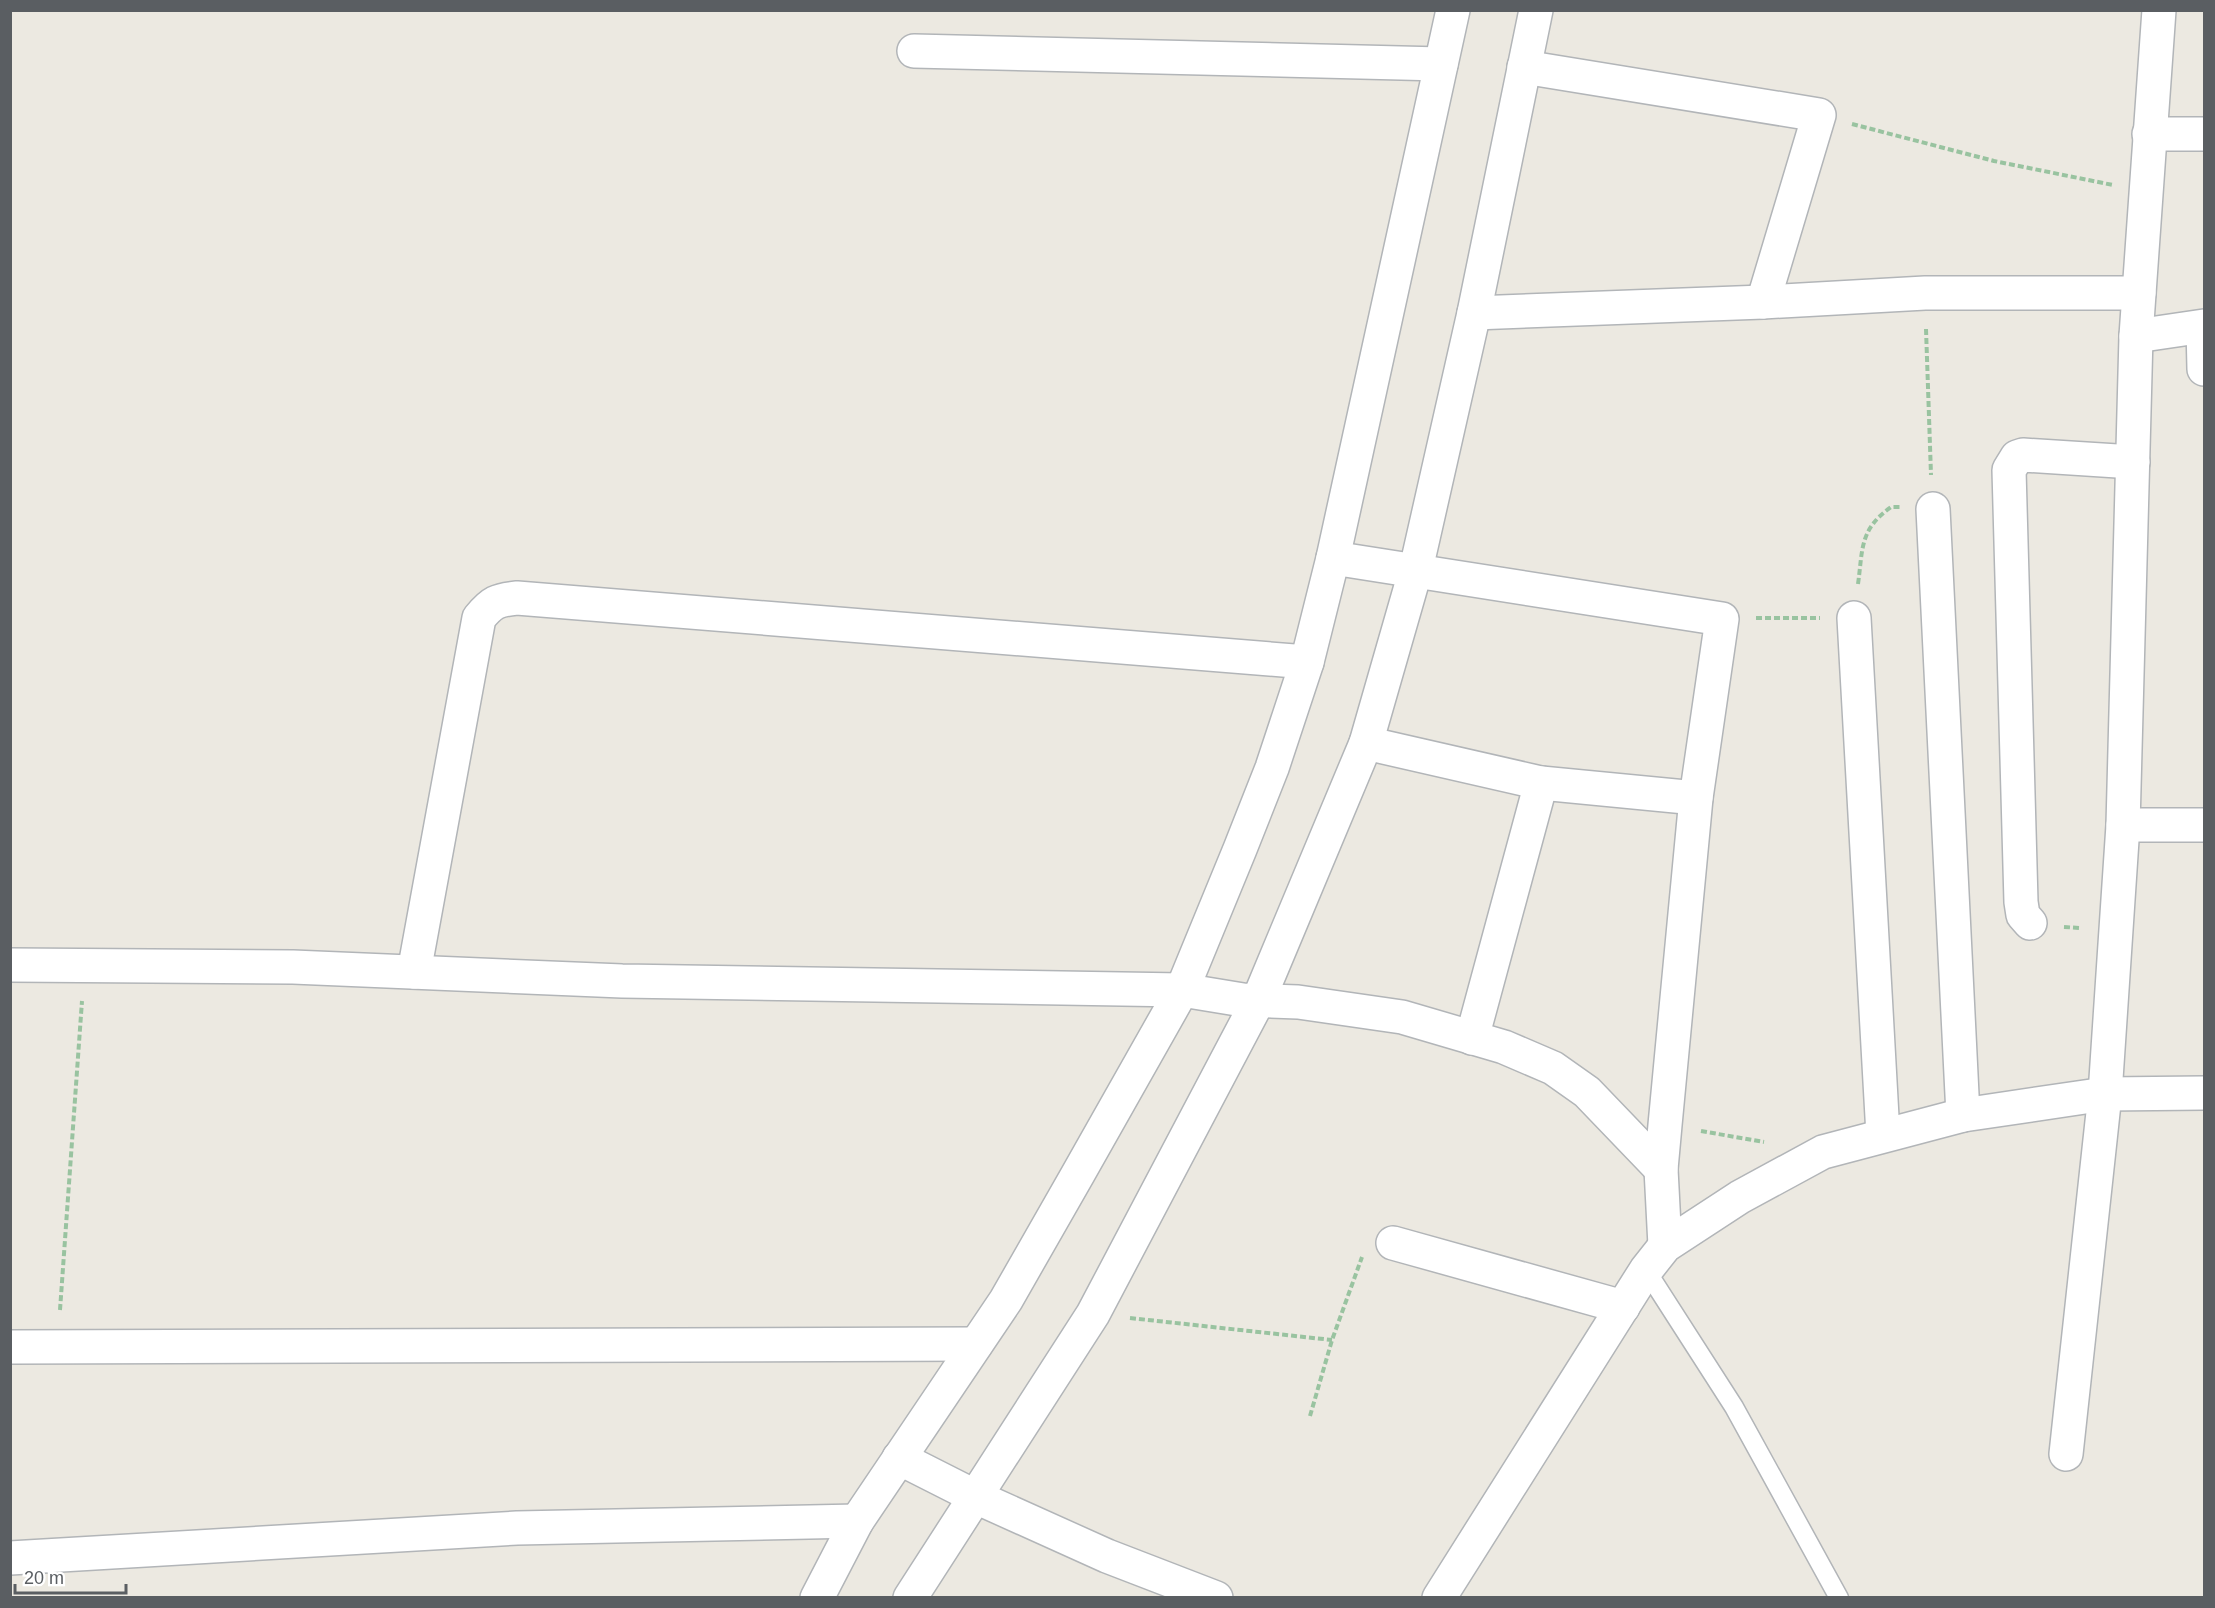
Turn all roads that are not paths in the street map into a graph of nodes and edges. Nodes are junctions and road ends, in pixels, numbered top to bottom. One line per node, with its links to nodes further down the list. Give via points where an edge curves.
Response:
1 (1452, 10): 5 (street)
2 (1536, 10): 6 (street)
3 (2159, 10): 7 (street)
4 (914, 51): 5 (street)
5 (1441, 64): 17 (street)
6 (1524, 67): 10 (street, via 1819,115); 11 (street)
7 (2149, 134): 8 (street); 9 (street)
8 (2205, 134)
9 (2139, 293): 10 (street, via 1925,293); 13 (street)
10 (1763, 302): 11 (street)
11 (1474, 313): 18 (street)
12 (2204, 327): 13 (street); 14 (street)
13 (2136, 336): 15 (street)
14 (2205, 369)
15 (2133, 462): 24 (street); 26 (street, via 2023,455 2017,457 2009,470 2021,903 2023,915)
16 (1932, 509): 34 (street)
17 (1333, 558): 18 (street); 20 (street)
18 (1416, 570): 21 (street); 23 (street, via 1722,619)
19 (1854, 618): 35 (street)
20 (1307, 662): 28 (street, via 500,599 479,618); 29 (street, via 1272,768)
21 (1366, 743): 22 (street); 30 (street)
22 (1541, 783): 23 (street); 31 (street)
23 (1696, 798): 36 (street)
24 (2123, 825): 25 (street); 33 (street)
25 (2205, 825)
26 (2031, 923)
27 (10, 964): 28 (street)
28 (414, 972): 29 (street, via 622,981)
29 (1182, 990): 30 (street); 40 (street, via 1006,1299)
30 (1258, 1001): 31 (street, via 1299,1002 1402,1017); 44 (street, via 1093,1314)
31 (1472, 1038): 36 (street, via 1553,1068 1587,1092)
32 (2205, 1093): 33 (street)
33 (2105, 1094): 34 (street); 42 (street)
34 (1963, 1115): 35 (street)
35 (1883, 1135): 38 (street, via 1823,1152 1740,1197)
36 (1661, 1169): 38 (street)
37 (1393, 1243): 39 (street)
38 (1656, 1258): 39 (street); 51 (lane)
39 (1623, 1307): 50 (street)
40 (976, 1344): 41 (street); 43 (street)
41 (10, 1347)
42 (2066, 1454)
43 (899, 1458): 44 (street); 45 (street)
44 (976, 1497): 48 (street); 49 (street, via 1107,1556)
45 (858, 1521): 46 (street, via 517,1528); 47 (street)
46 (10, 1558)
47 (817, 1598)
48 (910, 1598)
49 (1216, 1598)
50 (1439, 1598)
51 (1839, 1598)

